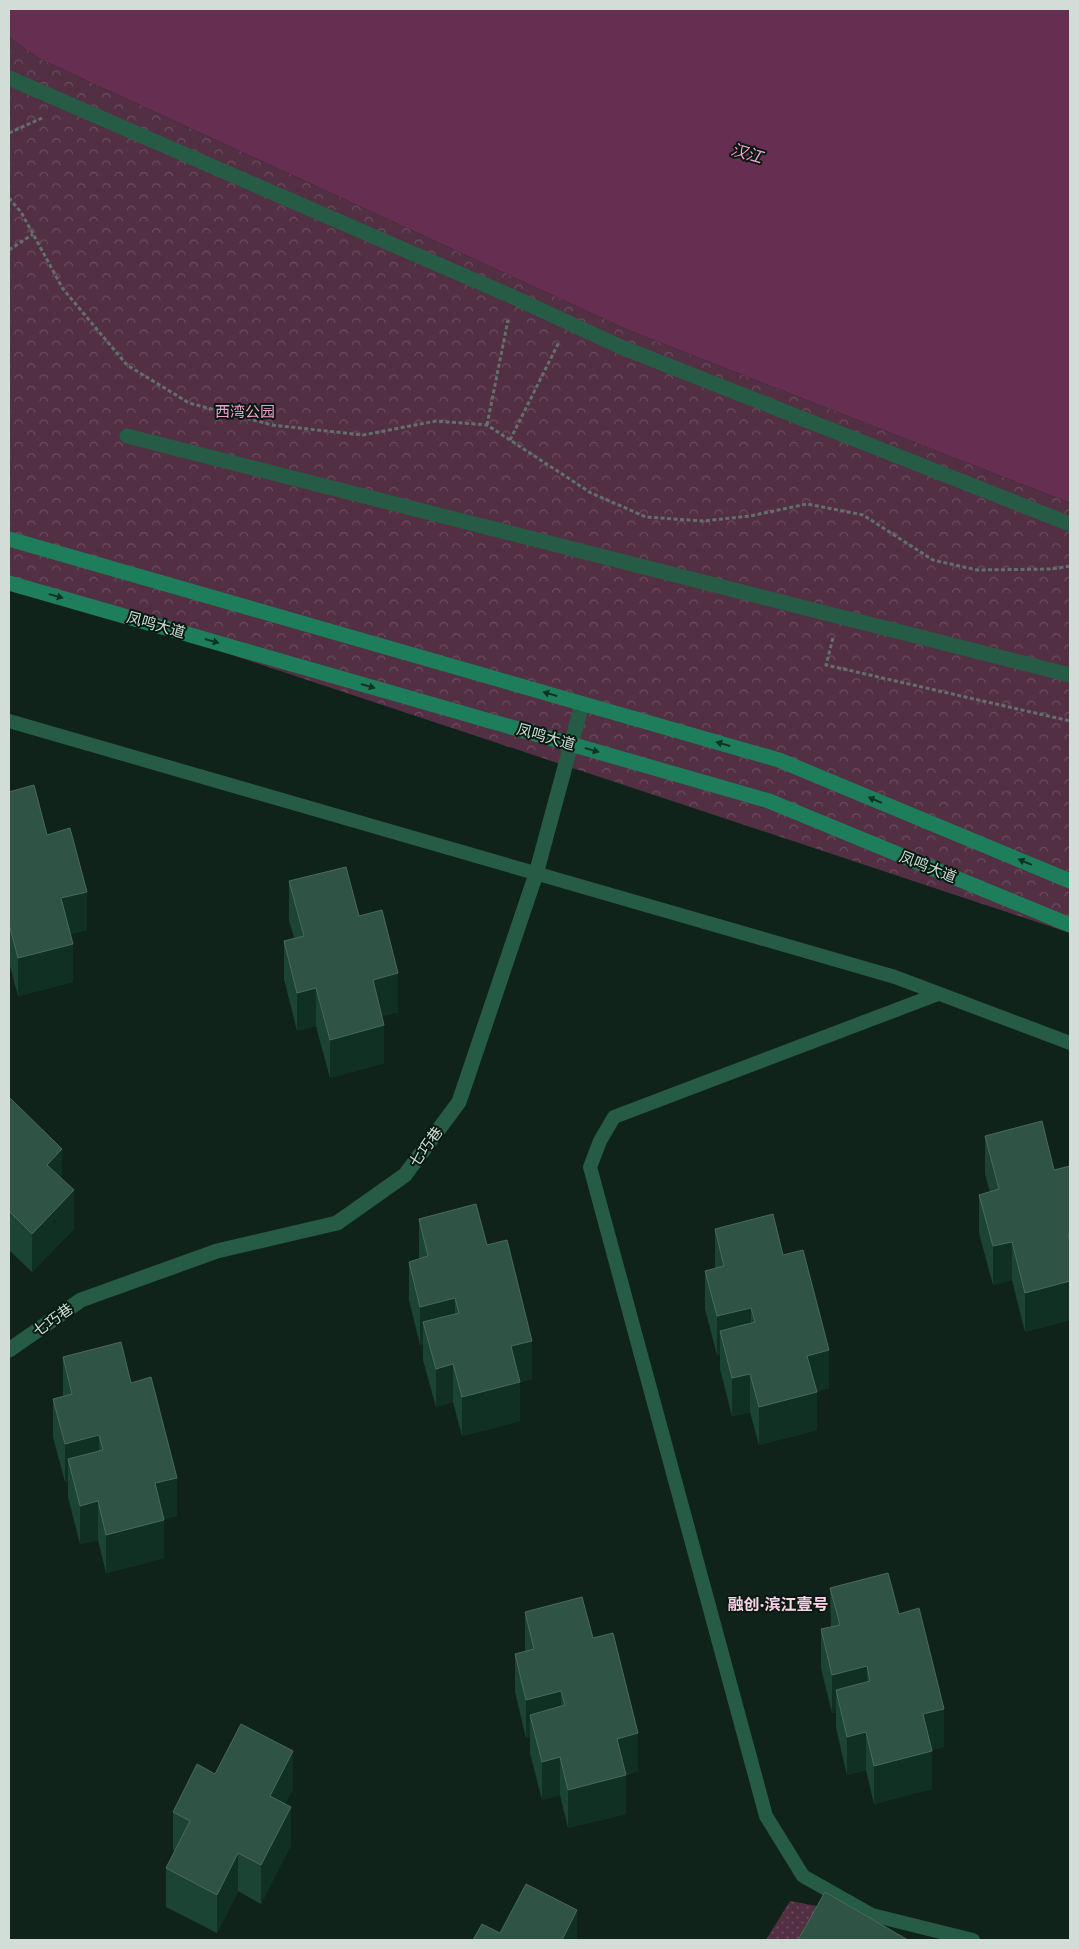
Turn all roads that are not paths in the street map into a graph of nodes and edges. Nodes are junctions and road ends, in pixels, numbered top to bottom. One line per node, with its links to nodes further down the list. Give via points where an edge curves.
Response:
1 (9, 78): 3 (street, via 621,346)
2 (127, 436): 6 (street)
3 (1070, 524)
4 (9, 539): 7 (main road, one-way to 4)
5 (9, 583): 9 (main road, 凤鸣大道, one-way to 9)
6 (1070, 675)
7 (582, 704): 9 (street, 七巧巷); 11 (main road, one-way to 7, via 779,760)
8 (9, 721): 10 (lane)
9 (571, 744): 10 (street, 七巧巷); 12 (main road, 凤鸣大道, one-way to 12, via 769,801)
10 (536, 874): 13 (lane, via 894,977); 15 (street, 七巧巷, via 459,1102 405,1175 337,1224 217,1251 81,1300)
11 (1070, 881)
12 (1070, 926)
13 (938, 994): 14 (lane); 16 (lane, via 614,1117 600,1140 590,1167 766,1816 803,1876 872,1915)
14 (1070, 1043)
15 (9, 1350)
16 (973, 1940)

